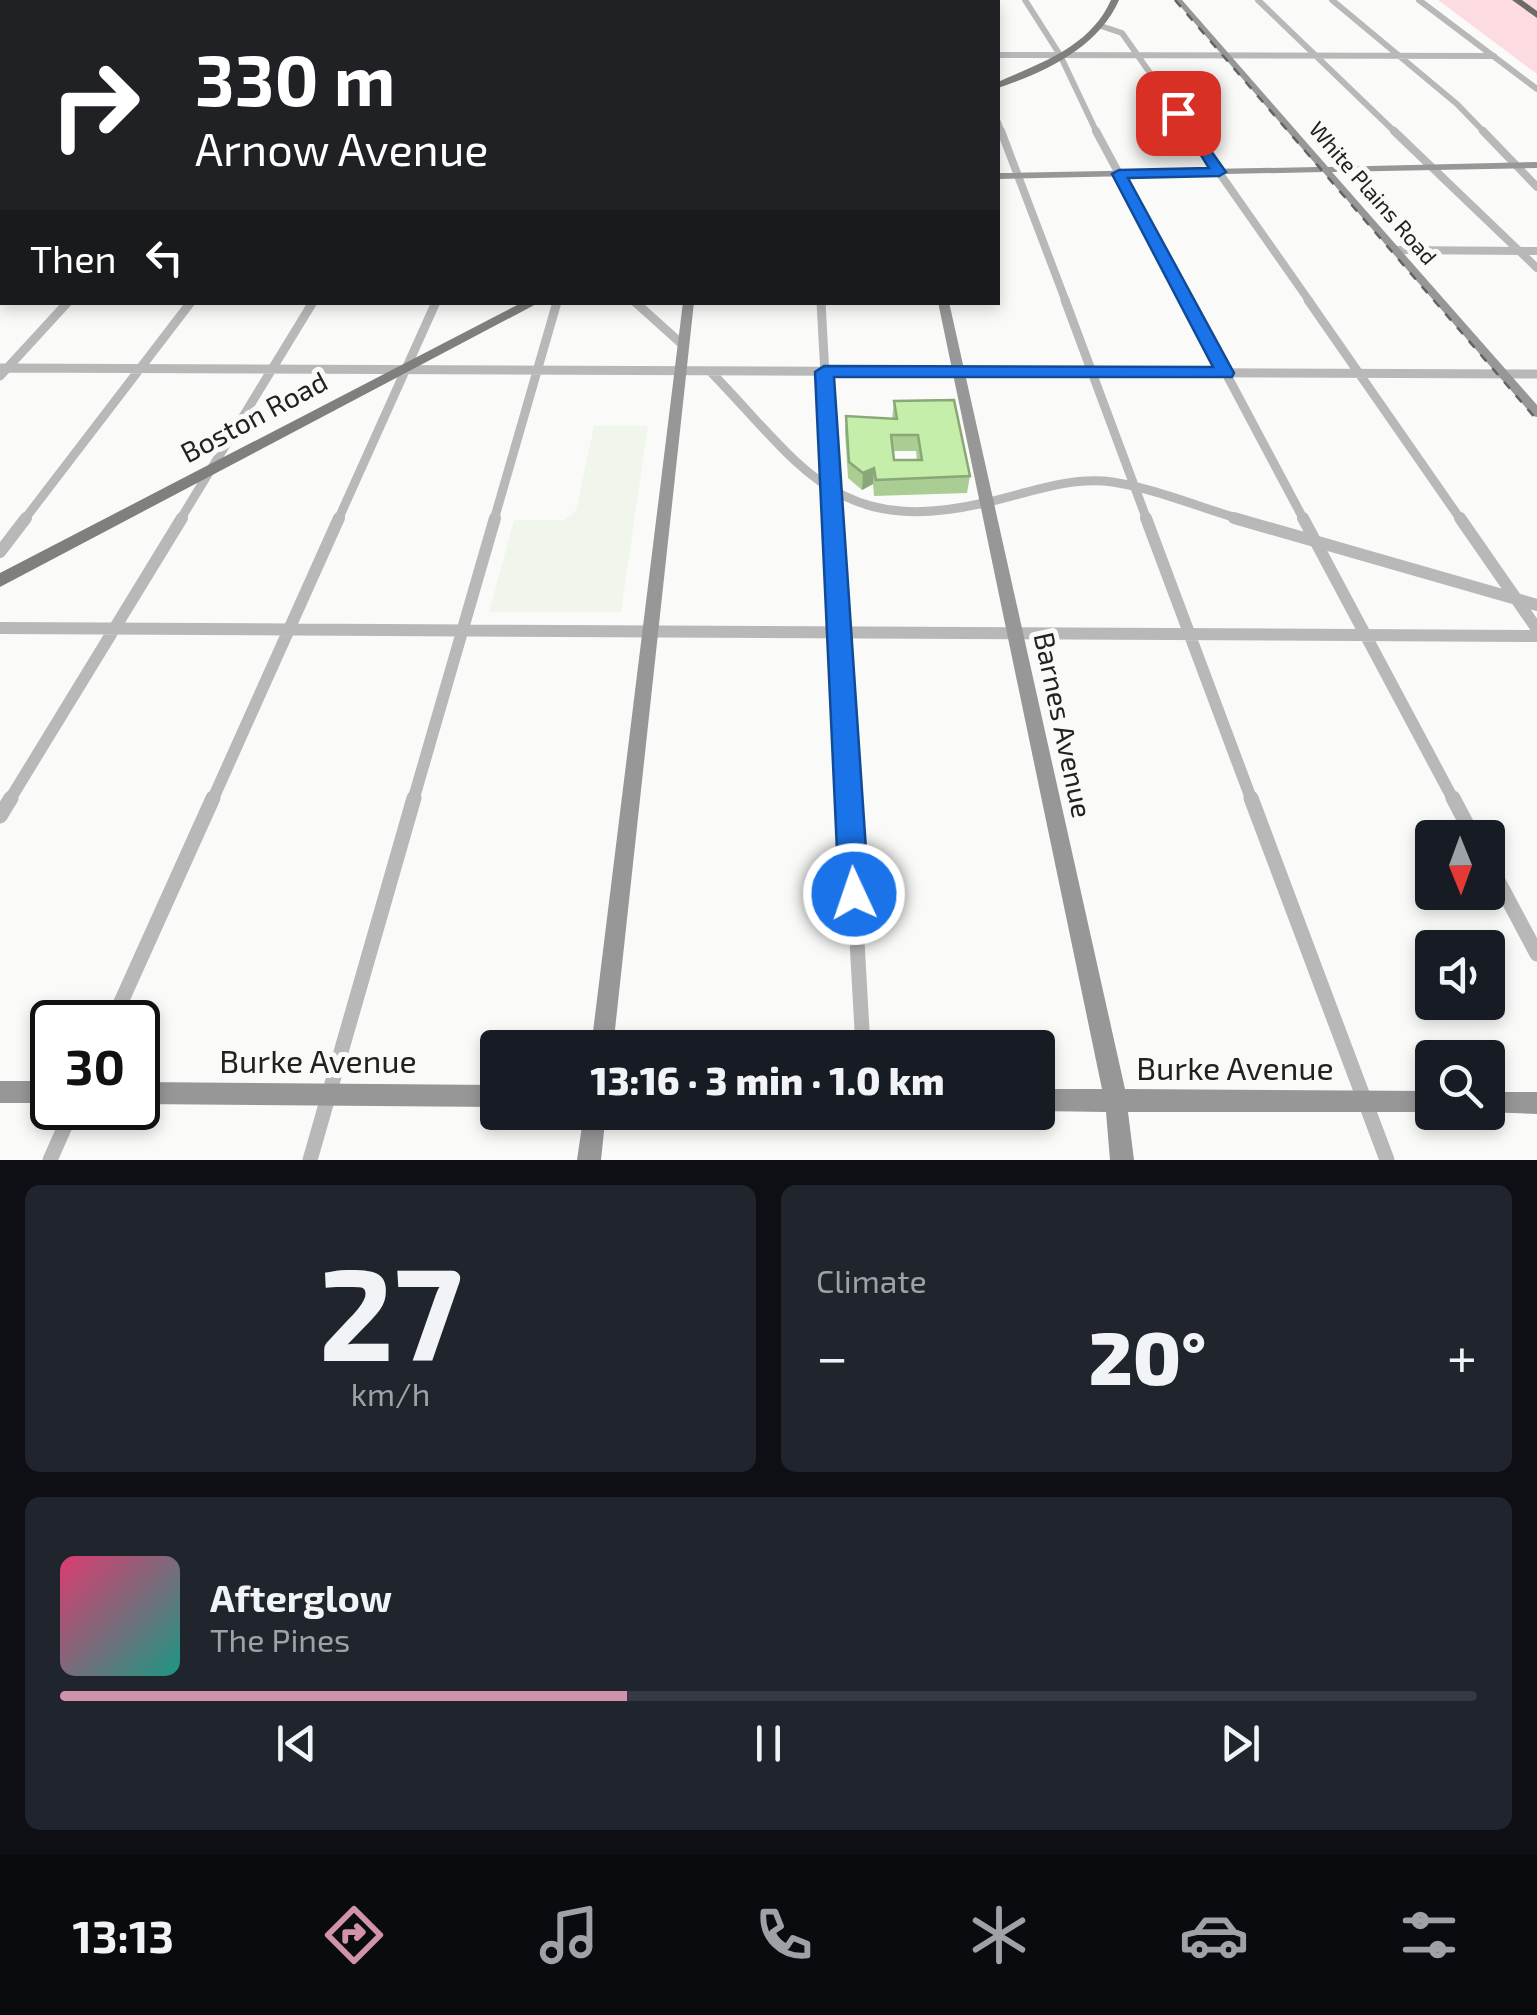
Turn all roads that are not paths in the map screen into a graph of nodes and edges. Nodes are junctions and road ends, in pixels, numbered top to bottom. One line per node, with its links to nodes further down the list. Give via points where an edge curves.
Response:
1 (1025, 0): 11 (street)
2 (1115, 0): 9 (main road)
3 (1178, 0): 13 (main road, White Plains Road)
4 (1258, 0): 14 (street)
5 (1332, 0): 15 (street)
6 (1420, 0): 16 (street)
7 (1516, 0): 8 (highway)
8 (1537, 15)
9 (1101, 26): 11 (main road); 12 (street, via 1120,31)
10 (1000, 55): 11 (street)
11 (1060, 55): 12 (street); 17 (main road); 25 (street)
12 (1138, 56): 13 (street); 24 (street)
13 (1227, 56): 14 (street); 23 (main road, White Plains Road)
14 (1316, 56): 15 (street); 22 (street)
15 (1399, 56): 16 (street); 21 (street, via 1460,107)
16 (1494, 56): 18 (street)
17 (1000, 84)
18 (1537, 89)
19 (1000, 127): 27 (street)
20 (1537, 165): 21 (main road)
21 (1513, 166): 22 (main road); 28 (street)
22 (1432, 168): 23 (main road); 30 (street)
23 (1326, 170): 24 (main road); 29 (main road, White Plains Road)
24 (1219, 172): 25 (main road); 55 (street)
25 (1119, 174): 27 (main road); 54 (street)
26 (1000, 176): 27 (main road)
27 (1018, 176): 53 (street)
28 (1537, 187)
29 (1396, 250): 30 (street); 56 (main road, White Plains Road)
30 (1519, 251): 31 (street); 32 (street)
31 (1537, 251)
32 (1537, 268)
33 (65, 305): 49 (street)
34 (188, 305): 44 (street)
35 (311, 305): 46 (street)
36 (435, 305): 45 (street)
37 (528, 305): 45 (main road, Boston Road)
38 (557, 305): 47 (street)
39 (638, 305): 43 (street)
40 (689, 305): 43 (main road)
41 (821, 305): 51 (street)
42 (944, 305): 52 (main road, Barnes Avenue)
43 (684, 346): 48 (main road)
44 (140, 369): 46 (street); 49 (street); 64 (street)
45 (406, 369): 46 (street); 47 (street); 59 (main road, Boston Road); 70 (street)
46 (272, 370): 59 (street)
47 (538, 370): 48 (street); 71 (street)
48 (682, 370): 50 (street); 72 (main road)
49 (2, 371)
50 (710, 372): 51 (street); 60 (street)
51 (824, 372): 52 (street); 60 (street)
52 (958, 372): 53 (street); 62 (main road, Barnes Avenue)
53 (1092, 372): 54 (street); 61 (street)
54 (1225, 373): 55 (street); 63 (street)
55 (1360, 374): 56 (street); 66 (street)
56 (1503, 374): 57 (street); 58 (main road, White Plains Road)
57 (1537, 374)
58 (1537, 413)
59 (210, 472): 65 (main road, Boston Road); 69 (street)
60 (830, 488): 62 (street, via 858,506 884,511); 73 (street)
61 (1136, 488): 62 (street, via 1076,480); 63 (street); 76 (street)
62 (986, 502): 75 (main road, Barnes Avenue)
63 (1316, 542): 66 (street); 77 (street)
64 (0, 552)
65 (0, 581)
66 (1516, 600): 67 (street); 74 (street)
67 (1537, 606)
68 (0, 628): 69 (street)
69 (114, 629): 70 (street); 78 (street)
70 (288, 629): 71 (street); 82 (street)
71 (462, 630): 72 (street); 88 (street)
72 (650, 631): 73 (street); 83 (main road)
73 (839, 632): 75 (street); 84 (street)
74 (1537, 632): 77 (street)
75 (1015, 634): 76 (street); 91 (main road, Barnes Avenue)
76 (1190, 634): 77 (street); 92 (street)
77 (1366, 635): 79 (street)
78 (0, 816)
79 (1464, 820)
80 (1505, 894): 81 (street)
81 (1537, 954)
82 (122, 1000)
83 (604, 1030)
84 (862, 1030)
85 (0, 1092): 86 (main road)
86 (30, 1092)
87 (160, 1093): 88 (main road, Burke Avenue)
88 (328, 1095): 89 (main road, Burke Avenue); 99 (street)
89 (480, 1096)
90 (1055, 1100): 91 (main road, Burke Avenue)
91 (1116, 1101): 92 (main road, Burke Avenue); 101 (main road, Barnes Avenue)
92 (1365, 1102): 93 (main road, Burke Avenue); 102 (street)
93 (1415, 1102)
94 (1505, 1103): 95 (main road)
95 (1537, 1103)
96 (64, 1130): 98 (street)
97 (592, 1130): 100 (main road)
98 (50, 1160)
99 (310, 1160)
100 (589, 1160)
101 (1122, 1160)
102 (1387, 1160)

